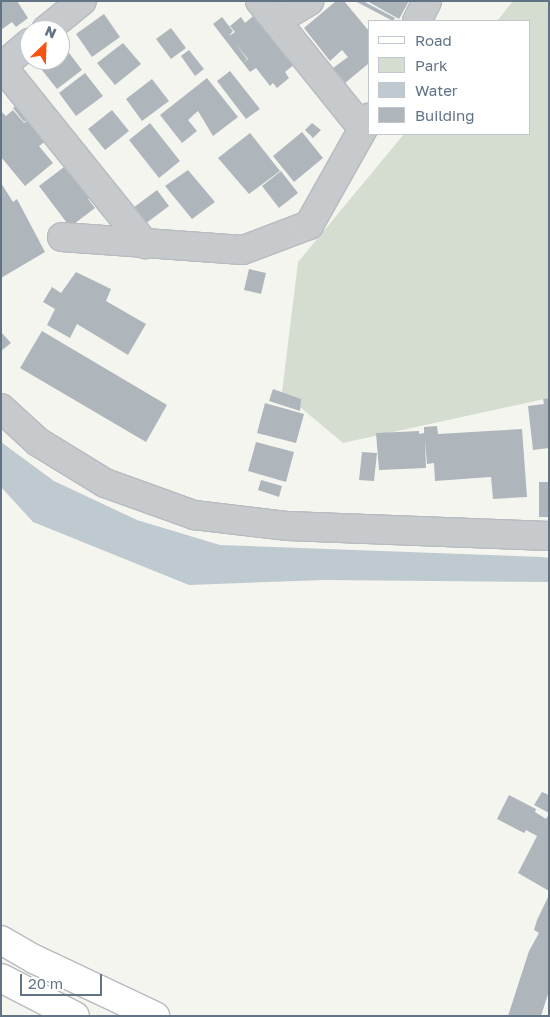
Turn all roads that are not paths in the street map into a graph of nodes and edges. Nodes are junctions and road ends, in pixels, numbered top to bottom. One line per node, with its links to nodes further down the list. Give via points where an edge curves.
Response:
1 (82, 1): 5 (street)
2 (309, 1): 4 (street)
3 (427, 1): 6 (street)
4 (268, 11): 9 (street)
5 (58, 20)
6 (418, 20)
7 (20, 51): 8 (street)
8 (2, 66): 11 (street)
9 (366, 123): 11 (street, via 309,225 243,250)
10 (62, 237): 11 (street)
11 (145, 244)
12 (1, 408): 13 (street, via 38,442 105,483 194,515 288,526)
13 (549, 536)
14 (1, 940): 17 (main road)
15 (1, 978): 16 (main road)
16 (75, 1016)
17 (155, 1016)

